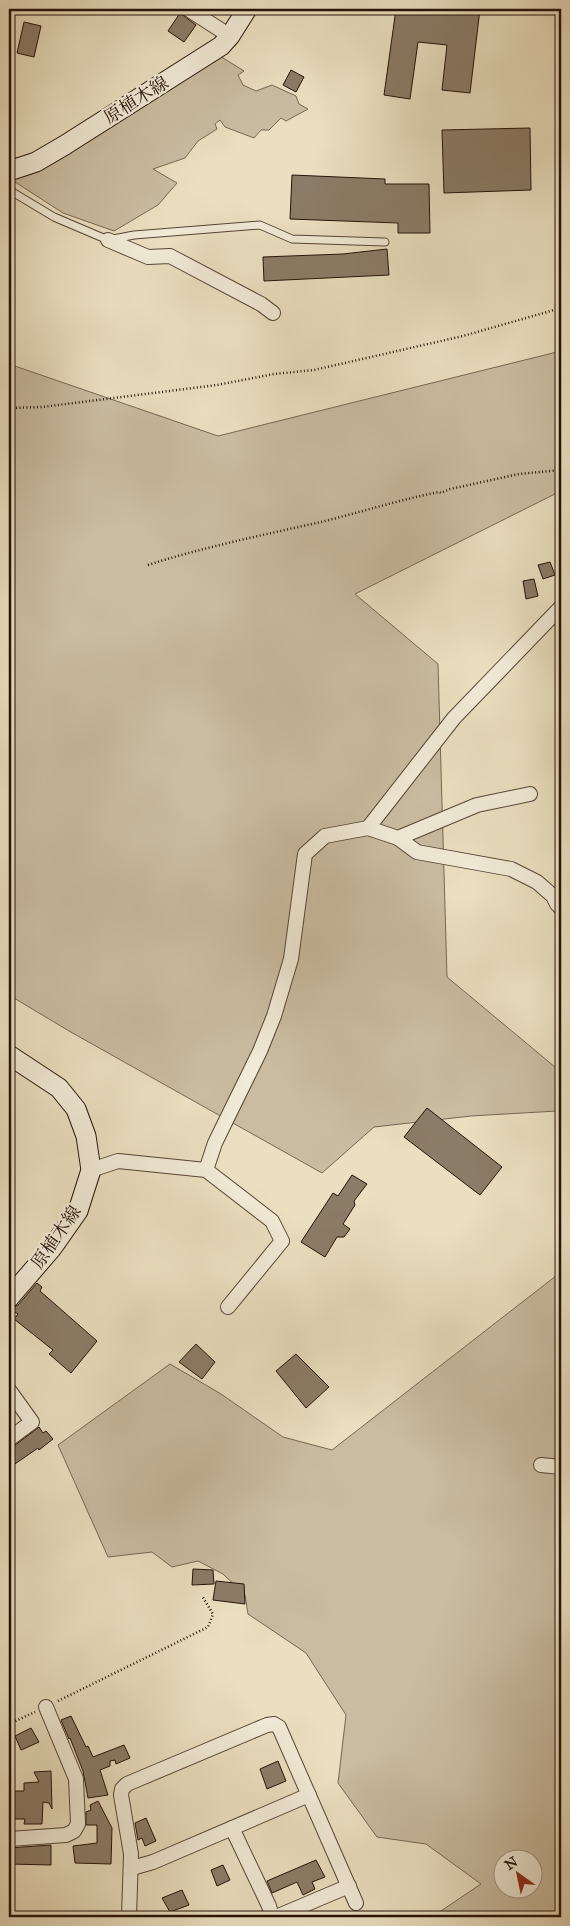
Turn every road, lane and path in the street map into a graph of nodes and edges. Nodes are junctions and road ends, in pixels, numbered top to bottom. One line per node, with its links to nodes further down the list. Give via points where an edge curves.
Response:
1 (188, 9): 3 (street)
2 (247, 9): 3 (main road, 原植木線)
3 (230, 36): 4 (main road, 原植木線, via 221,46 65,145 36,162)
4 (9, 172)
5 (9, 190): 6 (lane, via 54,218)
6 (108, 240): 7 (lane, via 260,225 292,239); 9 (street, via 148,257 170,256 262,304)
7 (385, 242)
8 (561, 308): 10 (path, via 463,336 314,370 42,407)
9 (273, 313)
10 (9, 408)
11 (561, 470): 12 (path, via 520,474 396,501)
12 (148, 565)
13 (561, 606): 15 (street, via 454,718)
14 (530, 794): 16 (street, via 476,805)
15 (368, 828): 16 (street); 20 (street, via 325,836 305,854 291,959 274,1016 215,1143)
16 (398, 838): 17 (street, via 417,852 511,869 537,882)
17 (561, 908)
18 (9, 1055): 19 (main road, 原植木線, via 59,1088 76,1109 86,1136)
19 (91, 1170): 20 (street, via 118,1161); 21 (main road, 原植木線, via 78,1211 52,1248)
20 (206, 1170): 22 (street, via 272,1221 282,1241)
21 (9, 1298)
22 (228, 1307)
23 (9, 1390): 24 (street, via 32,1422)
24 (9, 1439)
25 (541, 1465): 26 (street)
26 (561, 1467)
27 (202, 1596): 28 (path, via 213,1614 208,1627)
28 (46, 1707): 29 (path); 32 (street, via 76,1779 78,1824 66,1835)
29 (9, 1724)
30 (308, 1795): 31 (street); 33 (street, via 279,1727 267,1725 127,1784 122,1789); 34 (street)
31 (232, 1828): 33 (street); 37 (street)
32 (9, 1839)
33 (132, 1868): 36 (street)
34 (349, 1886): 35 (street); 37 (street)
35 (356, 1903)
36 (129, 1917)
37 (274, 1917)

